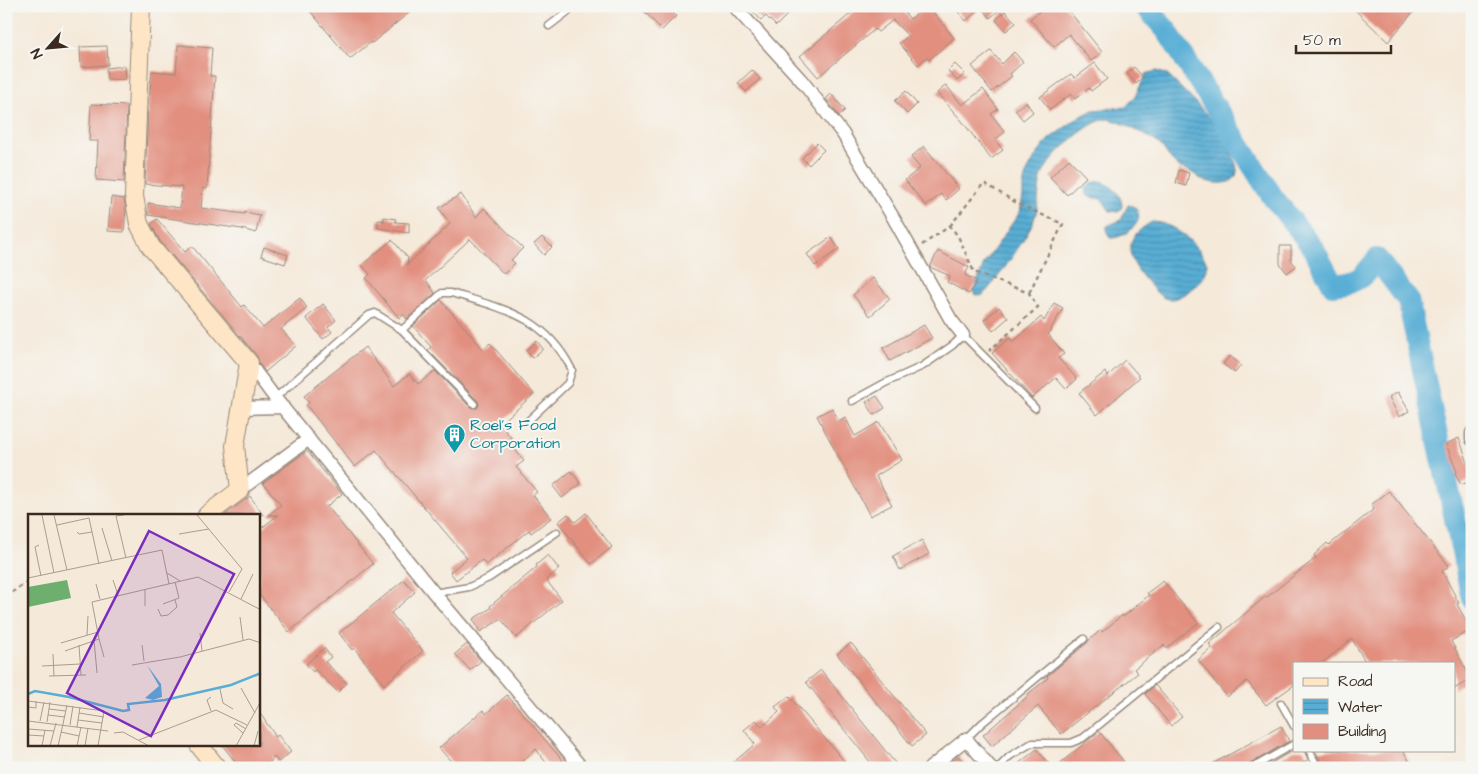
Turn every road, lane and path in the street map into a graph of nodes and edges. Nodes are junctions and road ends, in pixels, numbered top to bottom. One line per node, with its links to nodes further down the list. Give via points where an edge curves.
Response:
1 (141, 6): 11 (street, via 134,196 139,224 151,246)
2 (575, 6): 4 (lane)
3 (734, 6): 6 (street, via 802,81 843,134)
4 (549, 26)
5 (950, 226): 6 (path); 7 (path, via 974,272); 7 (path, via 984,183 1020,205 1063,224)
6 (912, 252): 9 (street)
7 (1029, 293): 10 (path, via 1038,307)
8 (402, 330): 13 (lane, via 375,314 369,314); 14 (lane); 17 (lane, via 442,293 451,293 518,315 538,326 564,354 572,370 568,383)
9 (962, 335): 10 (lane); 12 (lane, via 923,366)
10 (983, 357): 16 (lane)
11 (249, 363): 13 (street); 15 (street)
12 (852, 401)
13 (279, 402): 15 (street); 19 (street)
14 (474, 404)
15 (241, 408): 21 (street, via 235,446)
16 (1034, 408)
17 (528, 422)
18 (1472, 434): 20 (street)
19 (309, 439): 21 (street); 25 (street)
20 (1472, 439)
21 (240, 490): 22 (street)
22 (208, 514)
23 (557, 532): 25 (lane, via 489,578 469,587)
24 (28, 582): 26 (path)
25 (434, 593): 35 (street)
26 (6, 598)
27 (1218, 627): 39 (lane, via 1083,738 1071,743 1032,743 1010,756)
28 (1084, 639): 31 (lane)
29 (1281, 703): 30 (lane)
30 (1293, 724)
31 (966, 740): 37 (street); 38 (street)
32 (1293, 745): 40 (lane)
33 (200, 746): 36 (street)
34 (1310, 752): 41 (lane)
35 (579, 767)
36 (217, 768)
37 (930, 768)
38 (991, 768)
39 (998, 768)
40 (1252, 768)
41 (1318, 768)

